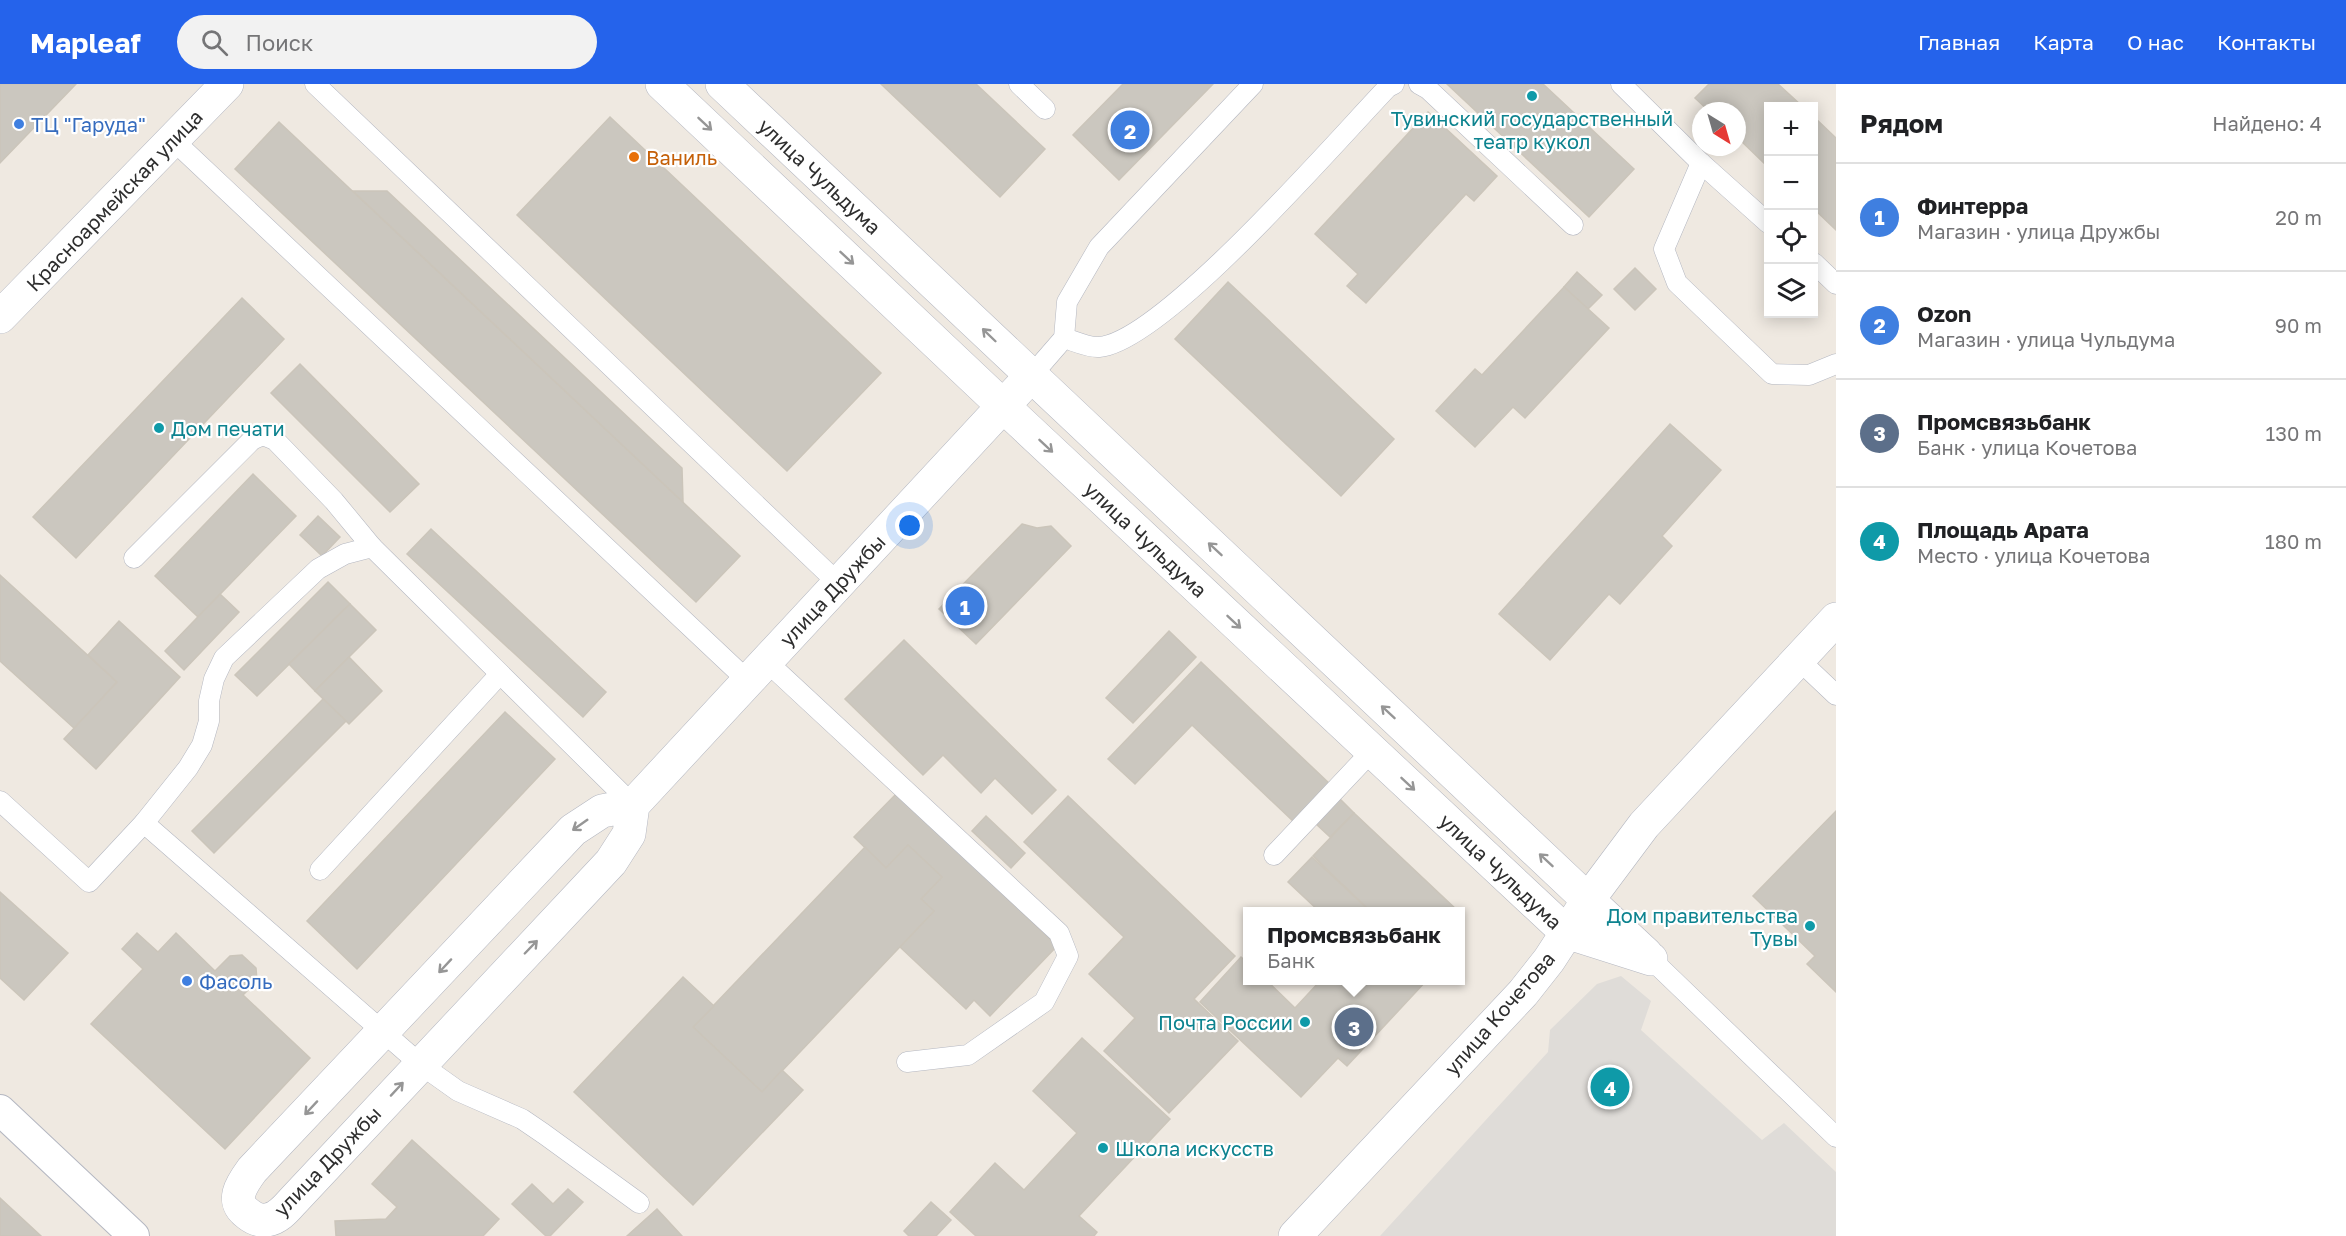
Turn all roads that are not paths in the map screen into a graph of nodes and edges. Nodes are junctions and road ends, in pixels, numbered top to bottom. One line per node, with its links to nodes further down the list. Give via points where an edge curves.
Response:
1 (227, 84): 11 (main road, Красноармейская улица)
2 (315, 84): 24 (lane)
3 (662, 84): 21 (main road, улица Чульдума, one-way to 21)
4 (722, 84): 20 (main road, улица Чульдума, one-way to 4)
5 (1019, 84): 10 (lane)
6 (1253, 84): 18 (lane, via 1099,247 1067,302)
7 (1394, 84): 18 (lane, via 1251,233 1166,312 1121,340 1098,347)
8 (1419, 84): 14 (lane, via 1428,88)
9 (1621, 84): 12 (lane)
10 (1045, 109)
11 (173, 140): 17 (main road, Красноармейская улица); 27 (lane)
12 (1701, 163): 13 (lane); 19 (lane, via 1664,249 1677,284 1773,374 1809,375)
13 (1764, 219)
14 (1573, 225)
15 (1815, 264): 16 (lane)
16 (1836, 284)
17 (0, 316)
18 (1064, 338): 20 (lane)
19 (1836, 364)
20 (1031, 376): 21 (main road, улица Дружбы); 36 (main road, улица Чульдума, one-way to 20)
21 (1003, 406): 24 (main road, улица Дружбы); 30 (main road, улица Чульдума, one-way to 30)
22 (372, 547): 23 (lane, via 282,447 263,435 252,440); 28 (lane); 33 (lane, via 318,569 224,658 214,679 202,745)
23 (134, 558)
24 (838, 584): 27 (main road, улица Дружбы)
25 (1836, 619): 26 (main road, улица Кочетова)
26 (1798, 660): 29 (lane); 36 (main road, улица Кочетова, via 1644,825)
27 (757, 671): 32 (main road, улица Дружбы); 40 (lane, via 1059,933 1068,956 1044,1002 968,1056)
28 (500, 674): 32 (lane); 35 (lane)
29 (1836, 695)
30 (1372, 751): 34 (lane); 37 (main road, улица Чульдума, one-way to 37)
31 (0, 801): 33 (lane, via 89,882)
32 (633, 805): 39 (main road, улица Дружбы, one-way to 39, via 602,811 573,830); 41 (main road, улица Дружбы, one-way to 32, via 611,862 629,834)
33 (144, 823): 39 (lane)
34 (1274, 855)
35 (320, 870)
36 (1588, 900): 37 (main road, улица Кочетова); 38 (main road, улица Чульдума)
37 (1566, 932): 38 (main road, улица Чульдума); 46 (main road, улица Кочетова, via 1523,993)
38 (1651, 959): 43 (lane, улица Чульдума)
39 (383, 1032): 41 (lane); 41 (main road, улица Дружбы, one-way to 41, via 252,1170 239,1191 242,1209 259,1220 279,1215)
40 (907, 1062)
41 (420, 1064): 44 (lane, via 458,1091 537,1129)
42 (0, 1110): 45 (street)
43 (1836, 1137)
44 (639, 1203)
45 (134, 1236)
46 (1295, 1236)

